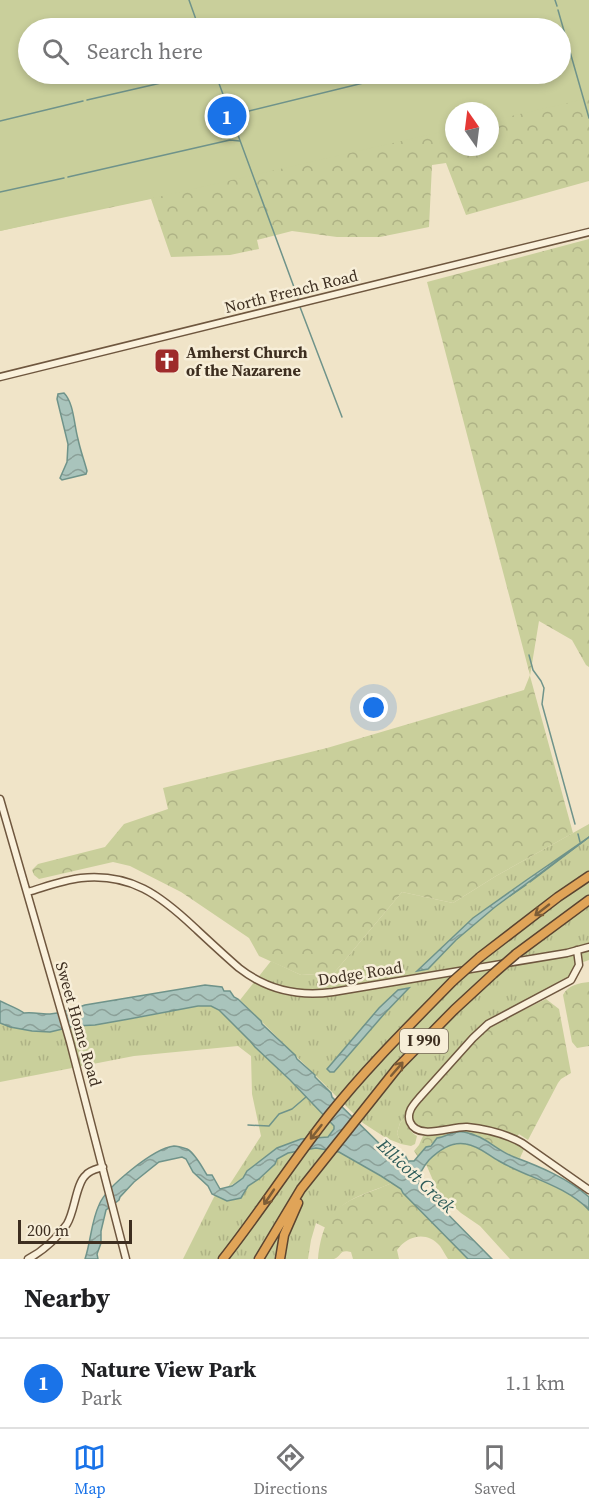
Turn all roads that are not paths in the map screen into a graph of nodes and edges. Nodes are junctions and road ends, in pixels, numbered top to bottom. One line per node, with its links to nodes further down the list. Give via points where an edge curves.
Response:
1 (589, 232): 2 (street, North French Road)
2 (0, 377)
3 (0, 799): 5 (street, Sweet Home Road)
4 (589, 876): 12 (highway, I 990, one-way to 12, bridge, via 480,957 378,1058 316,1131)
5 (28, 892): 8 (street, Dodge Road, via 92,878 136,885 167,903 248,976 270,987 302,994); 9 (street, Sweet Home Road)
6 (589, 900): 10 (highway, I 990, one-way to 6, bridge, via 398,1067 454,1010 516,954)
7 (589, 947): 8 (street, Dodge Road)
8 (578, 951): 11 (street, via 579,965 571,980 481,1030 420,1097 409,1117 413,1127 423,1132 465,1127 512,1138)
9 (103, 1167): 13 (street, via 86,1175 73,1211 56,1238); 14 (street, Sweet Home Road)
10 (312, 1176): 17 (highway, I 990); 18 (highway, via 284,1235)
11 (589, 1190)
12 (248, 1228): 15 (highway); 16 (highway, I 990)
13 (28, 1259)
14 (126, 1259)
15 (224, 1259)
16 (231, 1259)
17 (259, 1259)
18 (280, 1259)

